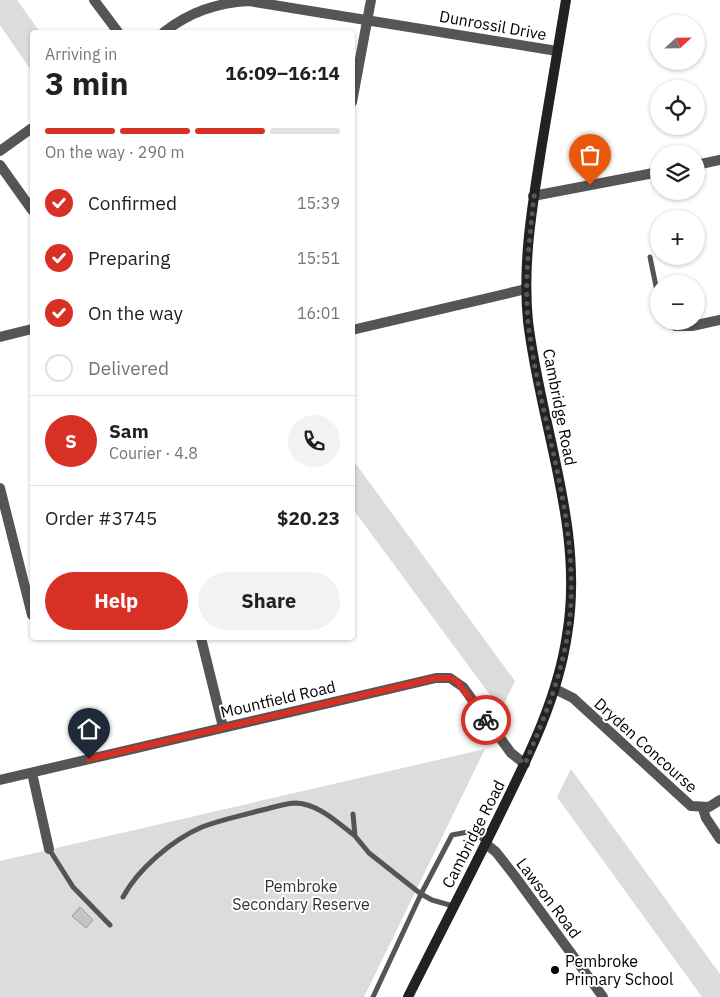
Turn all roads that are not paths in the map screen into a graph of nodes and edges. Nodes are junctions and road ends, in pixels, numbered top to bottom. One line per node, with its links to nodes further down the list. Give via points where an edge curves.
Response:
1 (94, 0): 6 (street)
2 (370, 0): 5 (street)
3 (566, 0): 8 (main road, Cambridge Road)
4 (227, 1): 5 (street, Dunrossil Drive, via 269,2); 7 (street, Dunrossil Drive, via 198,11)
5 (367, 19): 8 (street, Dunrossil Drive); 9 (street)
6 (116, 30)
7 (167, 30)
8 (557, 51): 16 (main road, Cambridge Road)
9 (355, 85)
10 (30, 130): 11 (street)
11 (0, 152)
12 (720, 160): 13 (street)
13 (705, 163)
14 (0, 165): 17 (street)
15 (650, 174): 16 (street)
16 (534, 196): 18 (main road, Cambridge Road)
17 (30, 207)
18 (526, 289): 21 (street); 27 (main road, Cambridge Road, via 534,354 569,544 570,616)
19 (720, 320): 20 (street)
20 (705, 323)
21 (355, 329)
22 (30, 330): 23 (street)
23 (0, 337)
24 (0, 488): 25 (street)
25 (30, 607)
26 (201, 640): 28 (street)
27 (555, 689): 29 (main road, Cambridge Road); 33 (street, Dryden Concourse, via 573,698 687,803)
28 (223, 727): 29 (street, Mountfield Road, via 436,678 450,678 463,687 511,753); 30 (street, Mountfield Road)
29 (525, 764): 37 (main road, Cambridge Road)
30 (32, 773): 31 (street, Mountfield Road); 38 (street)
31 (0, 780)
32 (720, 800): 33 (street, Dryden Concourse)
33 (703, 809): 36 (street)
34 (353, 814): 35 (lane)
35 (355, 836): 39 (lane, via 369,853); 40 (lane, via 315,808 295,803 229,819 189,834 149,863)
36 (720, 838)
37 (486, 844): 39 (lane, via 478,834 452,835); 41 (main road, Cambridge Road); 45 (street, Lawson Road, via 514,875)
38 (49, 849): 42 (lane, via 73,887)
39 (421, 894): 41 (lane); 43 (lane)
40 (123, 897)
41 (453, 906): 44 (main road, Cambridge Road)
42 (110, 925)
43 (373, 997)
44 (408, 997)
45 (604, 997)

